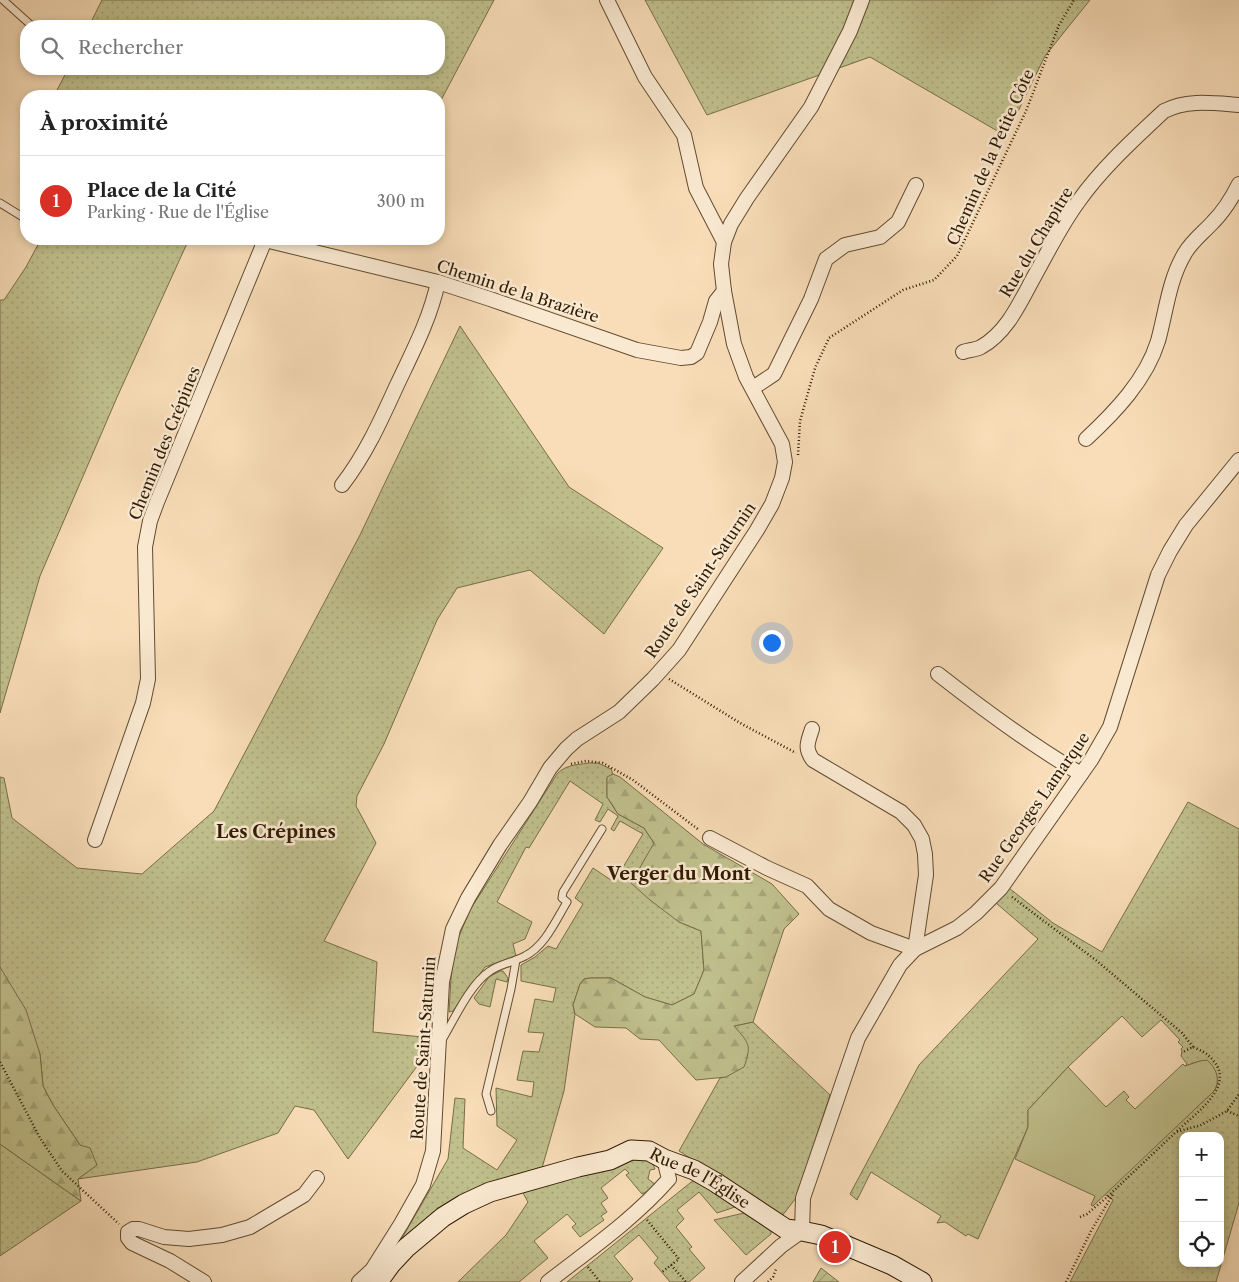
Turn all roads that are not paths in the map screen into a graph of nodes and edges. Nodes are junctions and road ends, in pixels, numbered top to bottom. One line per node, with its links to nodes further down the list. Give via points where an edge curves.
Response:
1 (3, 0): 4 (lane)
2 (607, 0): 10 (street, via 645,77 684,135 696,188)
3 (862, 0): 10 (street, Route de Saint-Saturnin, via 850,31 811,107 747,198)
4 (25, 20)
5 (1239, 105): 15 (street, Rue du Chapitre, via 1188,103 1164,111 1078,201 1005,325 980,348)
6 (1239, 184): 17 (street, via 1229,204 1185,252 1146,368 1126,397)
7 (916, 185): 16 (street, via 898,222 880,237 845,245 826,259 811,299 774,374)
8 (0, 203): 9 (lane)
9 (20, 215)
10 (724, 242): 14 (street, Route de Saint-Saturnin, via 721,264)
11 (261, 245): 25 (street, Chemin des Crépines, via 150,521 145,547 148,679 143,703)
12 (284, 245): 13 (street, Chemin de la Brazière)
13 (438, 282): 14 (street, Chemin de la Brazière, via 637,350 681,358 697,353 716,301); 19 (street, via 433,306 376,431)
14 (724, 291): 16 (street, Route de Saint-Saturnin, via 734,344)
15 (963, 352)
16 (752, 388): 28 (street, Route de Saint-Saturnin, via 782,444 785,462 772,504 678,650 619,712 566,748 500,845 453,929 442,982)
17 (1086, 439)
18 (1239, 460): 22 (street, Rue Georges Lamarque, via 1186,525 1170,550 1158,575 1110,727)
19 (342, 485)
20 (938, 674): 22 (street, via 1023,738)
21 (812, 729): 26 (street, via 807,753 813,760 901,812 922,839 926,875)
22 (1081, 774): 26 (street, Rue Georges Lamarque, via 1001,888 957,928)
23 (602, 829): 27 (lane, via 563,892 562,898 567,902 543,940 533,952)
24 (710, 838): 26 (street, via 807,886 829,910 871,933)
25 (95, 840)
26 (915, 949): 32 (street, Rue Georges Lamarque, via 900,966 858,1038 803,1198)
27 (516, 960): 28 (lane, via 489,971 470,992); 29 (lane, via 486,1094)
28 (438, 1047): 34 (street, Route de Saint-Saturnin, via 433,1151 423,1185 372,1270)
29 (491, 1111)
30 (664, 1159): 32 (street, Rue de l'Église, via 716,1182 786,1229); 35 (street, Rue de l'Église, via 649,1152 631,1150 610,1160 490,1192 443,1216 406,1248); 36 (street, via 669,1180 660,1190)
31 (317, 1178): 33 (street, via 304,1195 250,1227 222,1236 189,1239 164,1237 139,1229 128,1232 132,1243)
32 (802, 1230): 37 (street); 38 (street, Rue de l'Église, via 884,1262)
33 (204, 1282)
34 (359, 1282)
35 (378, 1282)
36 (548, 1282)
37 (742, 1282)
38 (922, 1282)

